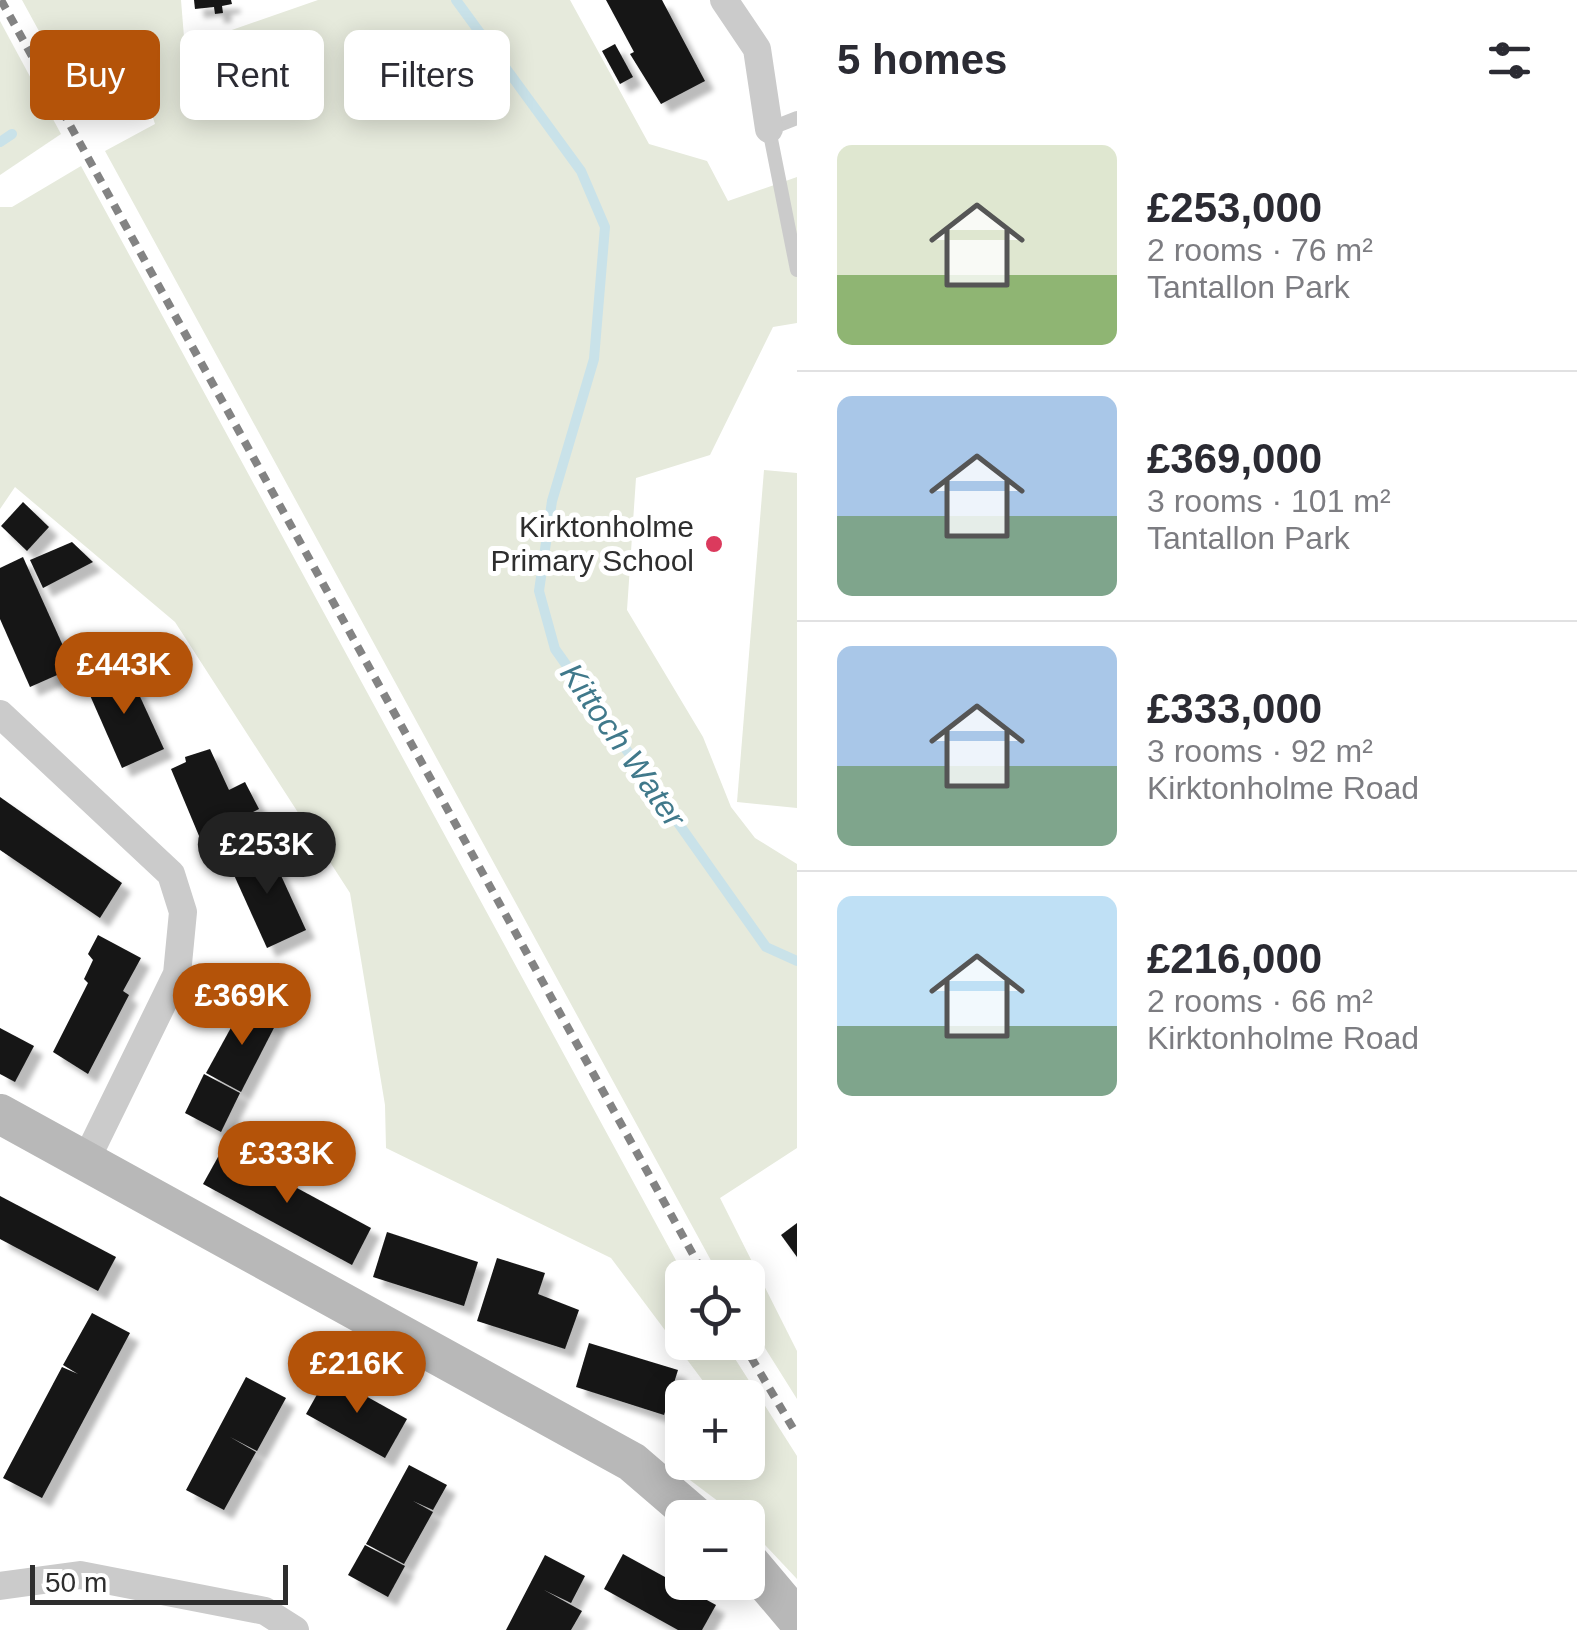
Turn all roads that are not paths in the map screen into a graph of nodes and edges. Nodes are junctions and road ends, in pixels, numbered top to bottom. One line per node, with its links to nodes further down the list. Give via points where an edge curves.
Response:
1 (724, 0): 3 (street, via 757,49)
2 (797, 118): 3 (lane)
3 (769, 129): 4 (lane)
4 (797, 270)
5 (0, 714): 7 (street, via 171,874 183,912 177,974)
6 (0, 1114): 7 (street)
7 (86, 1160): 8 (street, via 632,1462)
8 (676, 1500)
9 (765, 1581): 11 (street)
10 (0, 1586): 12 (street, via 80,1575 265,1611)
11 (797, 1619)
12 (296, 1630)

